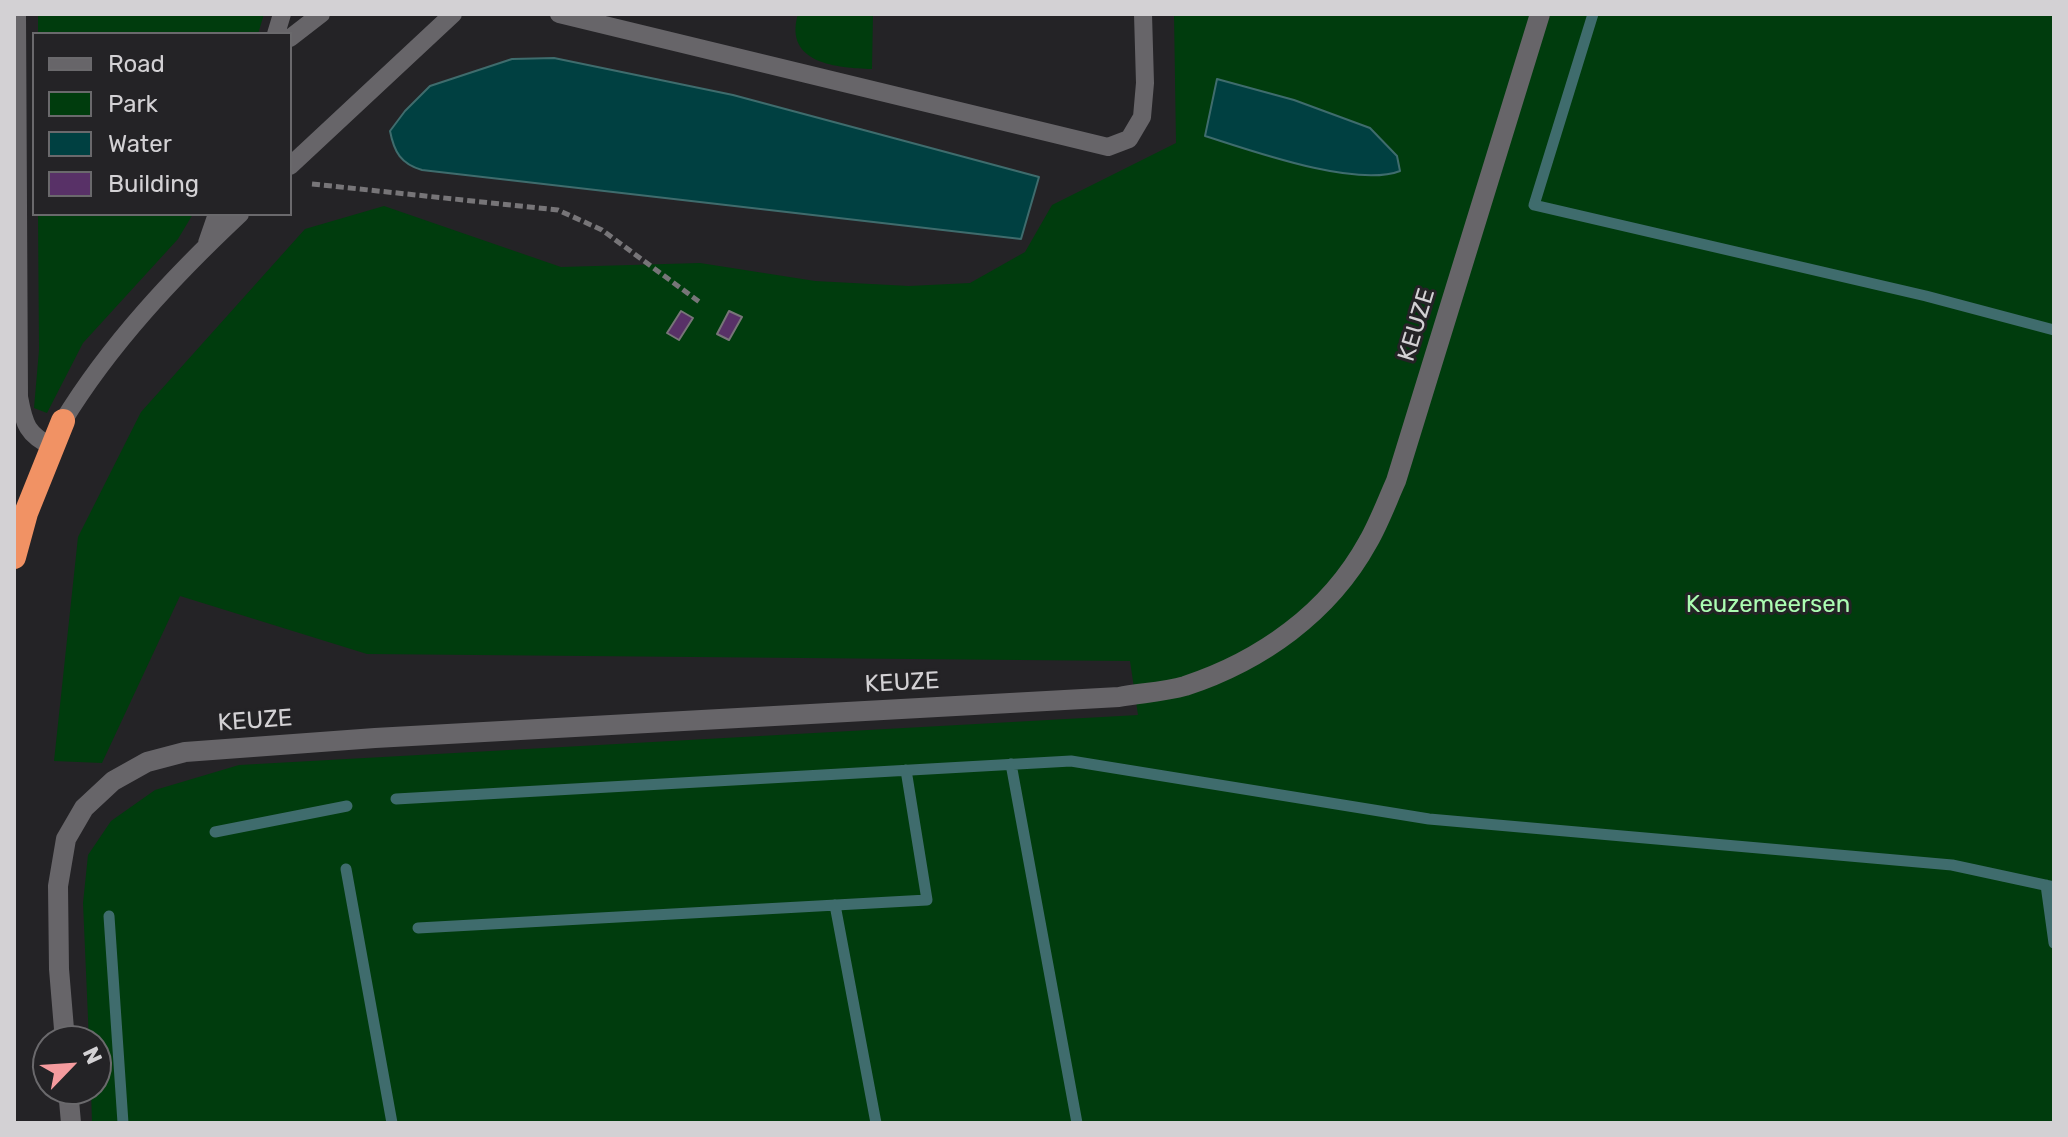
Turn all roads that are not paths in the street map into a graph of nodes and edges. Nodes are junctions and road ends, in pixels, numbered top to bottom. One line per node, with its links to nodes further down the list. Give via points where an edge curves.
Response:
1 (17, 14): 13 (lane, via 19,397 29,432)
2 (321, 14): 7 (lane)
3 (559, 14): 4 (lane, via 1108,147 1129,139 1142,117)
4 (1143, 14)
5 (1540, 14): 15 (street, KEUZE, via 1396,481 1368,543 1330,596 1280,641 1236,667 1182,687 1119,697 375,738 185,752 147,762 113,781 84,808 66,839 58,886)
6 (449, 15): 8 (lane)
7 (292, 36)
8 (292, 164)
9 (216, 216): 11 (lane)
10 (238, 216): 11 (lane)
11 (206, 246): 12 (lane, via 87,382)
12 (63, 421): 13 (highway)
13 (53, 447): 14 (highway)
14 (14, 557)
15 (64, 1025)

